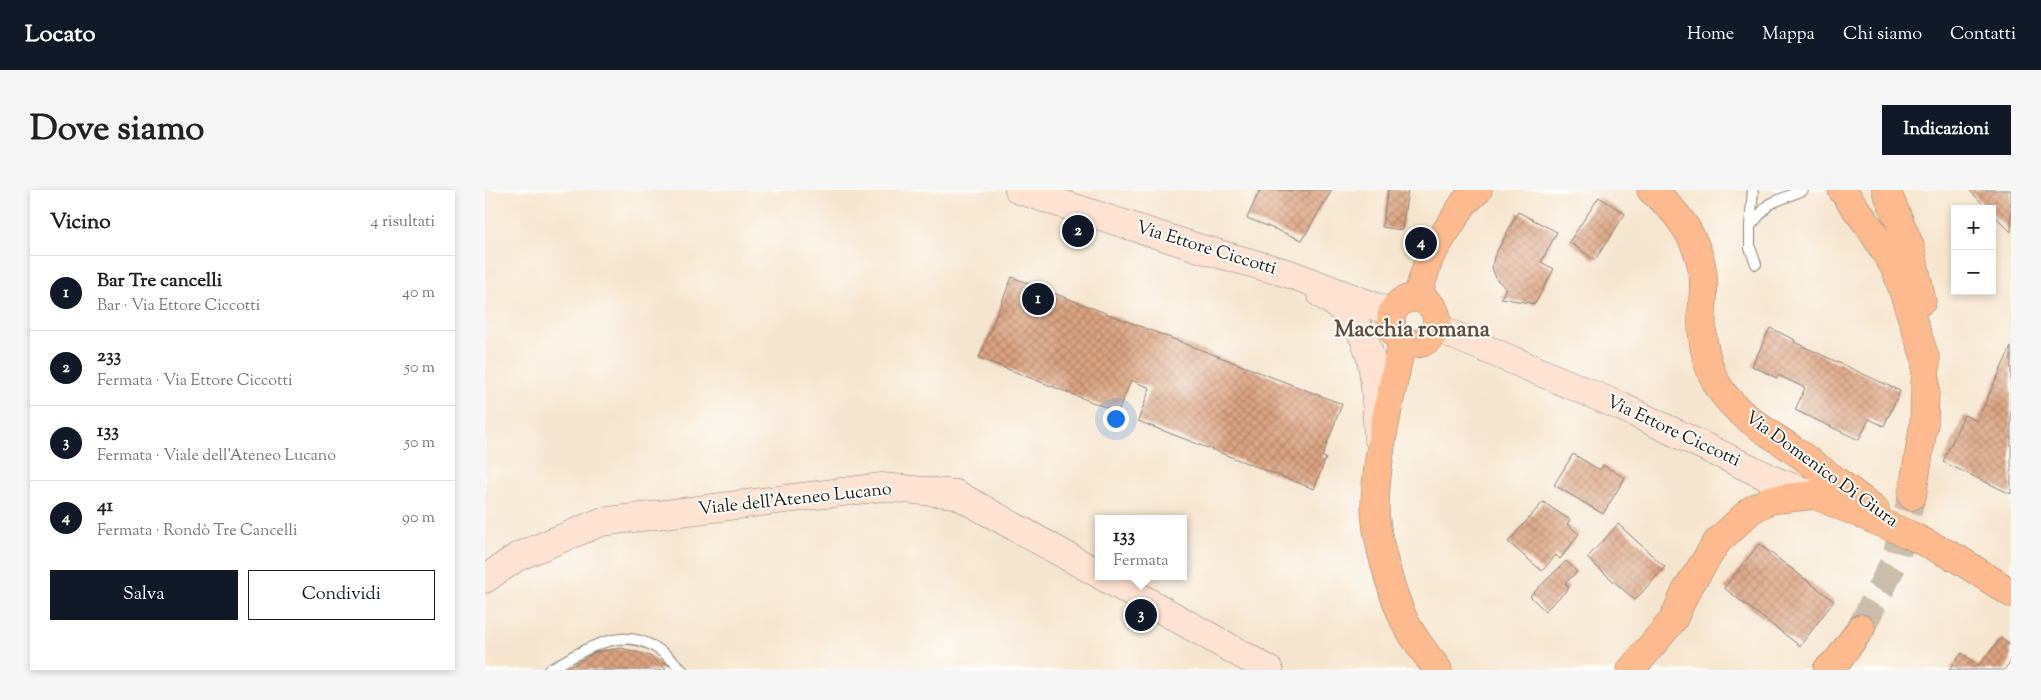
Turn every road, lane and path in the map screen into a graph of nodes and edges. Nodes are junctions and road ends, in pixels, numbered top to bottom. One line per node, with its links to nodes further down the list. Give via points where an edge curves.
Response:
1 (1019, 190): 10 (main road, Via Ettore Ciccotti)
2 (1478, 190): 11 (main road, via 1464,203 1430,256)
3 (1651, 190): 19 (main road, Via Domenico Di Giura, via 1678,216 1694,241 1703,275 1702,320 1707,358 1719,388 1761,430 1794,450)
4 (1753, 190): 8 (lane)
5 (1803, 190): 8 (lane, via 1769,204)
6 (1885, 190): 15 (main road, via 1910,246 1923,305)
7 (1842, 194): 15 (main road, via 1896,270)
8 (1750, 226): 9 (lane, via 1750,248)
9 (1756, 264)
10 (1290, 274): 12 (main road, Via Ettore Ciccotti); 16 (main road, via 1344,310 1361,332 1373,365)
11 (1417, 297): 12 (main road, via 1402,301); 13 (main road, via 1434,308)
12 (1392, 313): 14 (main road, via 1392,329)
13 (1437, 328): 14 (main road, via 1422,343); 17 (main road, Via Ettore Ciccotti, via 1622,407 1780,483)
14 (1402, 341): 16 (main road)
15 (1926, 360): 18 (main road, via 1924,422)
16 (1379, 466): 29 (main road, via 1375,507 1379,542 1404,619)
17 (1815, 495): 19 (main road, Via Ettore Ciccotti); 30 (main road, via 1770,500 1751,510 1733,526 1704,560 1673,620)
18 (1912, 496)
19 (1910, 535): 23 (main road, via 1958,559)
20 (1095, 572): 21 (main road, Viale dell'Ateneo Lucano, via 956,494 882,488 601,522 517,557)
21 (485, 579)
22 (1109, 580): 28 (main road)
23 (2011, 593)
24 (1861, 628): 25 (main road)
25 (1832, 666)
26 (549, 670): 27 (lane, via 593,644 611,638 650,644)
27 (682, 670)
28 (1269, 670)
29 (1438, 670)
30 (1631, 670)

